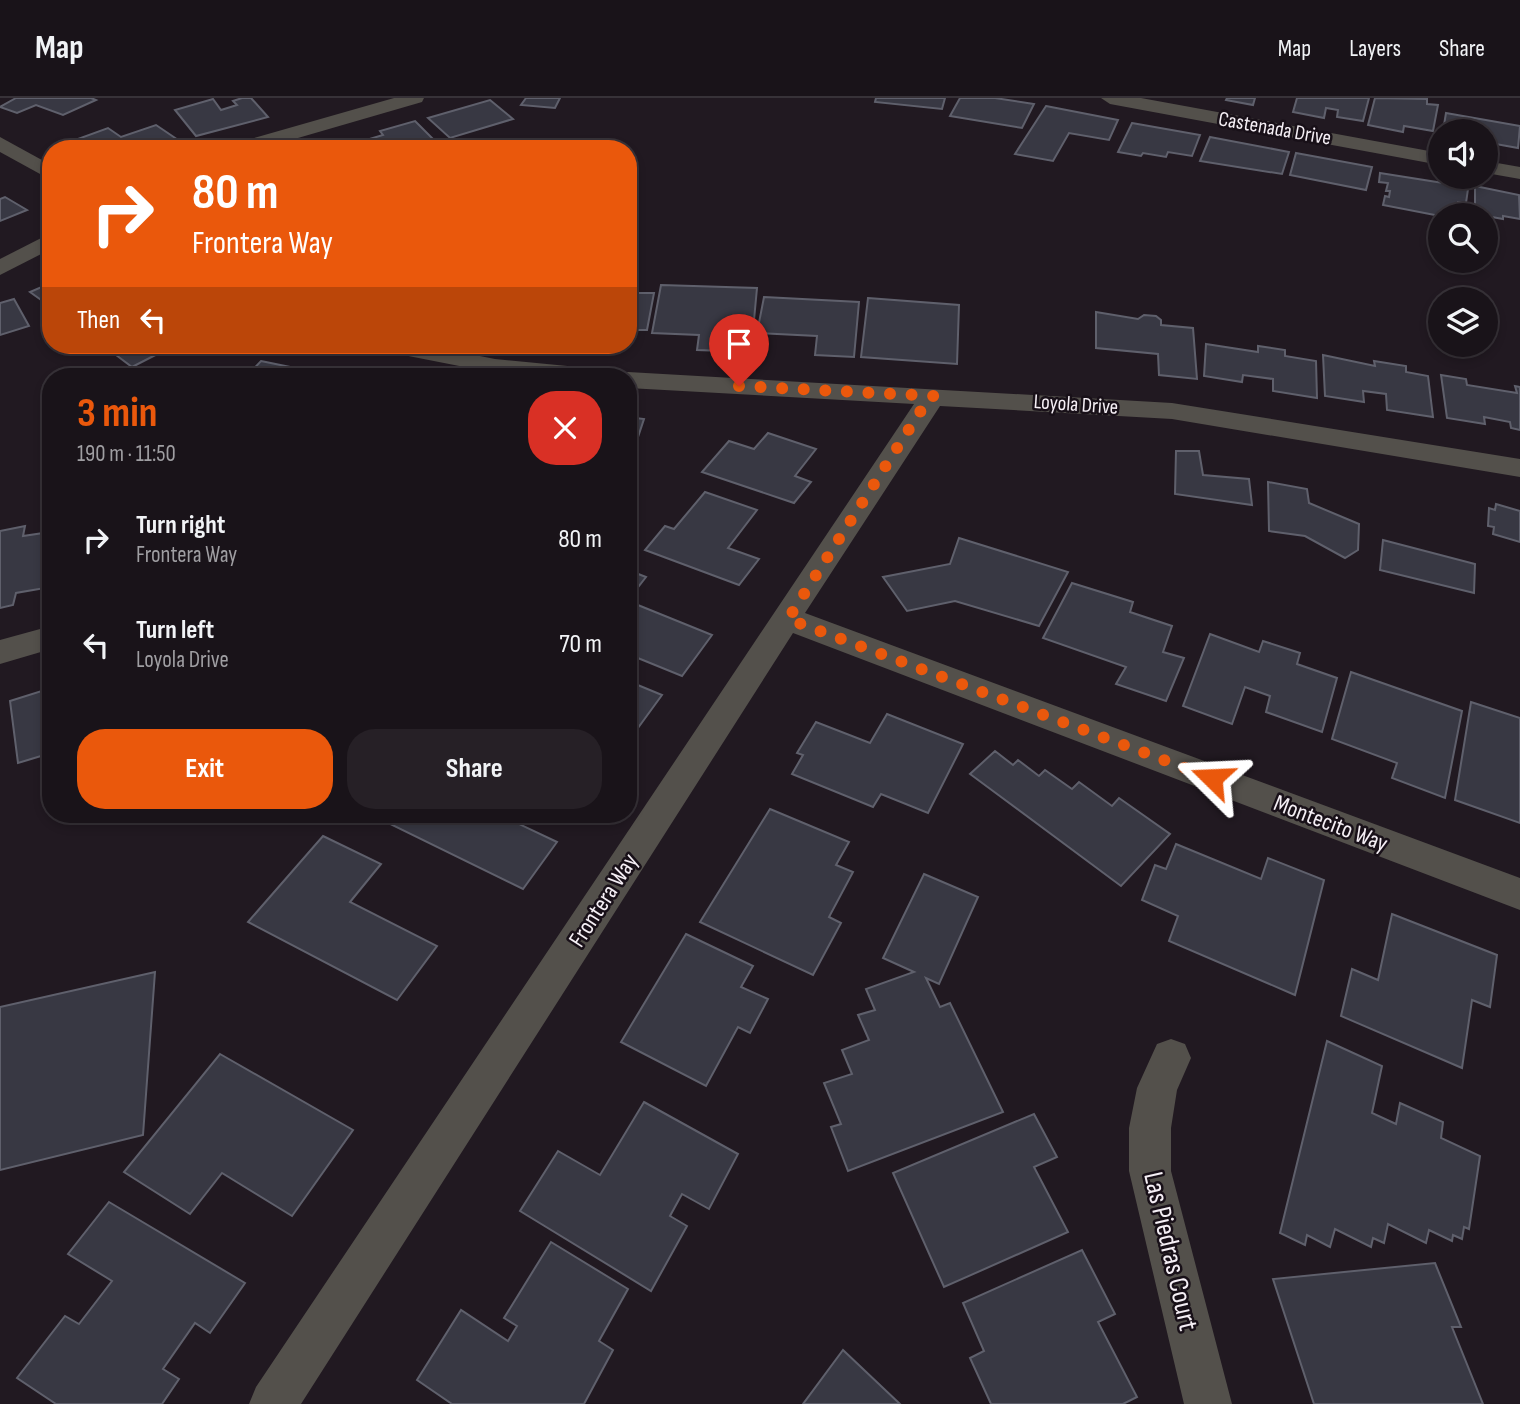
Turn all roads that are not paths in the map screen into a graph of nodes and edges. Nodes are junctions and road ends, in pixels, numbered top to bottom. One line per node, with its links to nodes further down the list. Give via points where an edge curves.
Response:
1 (415, 98): 3 (street)
2 (1110, 98): 5 (street, Castenada Drive)
3 (268, 140)
4 (0, 143): 6 (street)
5 (1428, 157)
6 (42, 169)
7 (1498, 169): 8 (street)
8 (1520, 173)
9 (42, 245): 10 (street)
10 (0, 268)
11 (425, 354): 12 (street)
12 (429, 355): 13 (street); 14 (street)
13 (417, 368)
14 (514, 368)
15 (637, 380): 16 (street, Loyola Drive)
16 (934, 396): 17 (street, Loyola Drive, via 1172,411); 18 (street, Frontera Way)
17 (1520, 468)
18 (788, 619): 21 (street, Montecito Way); 23 (street, Frontera Way)
19 (42, 640): 20 (street)
20 (0, 652)
21 (1520, 894)
22 (1171, 1058): 24 (street, Las Piedras Court, via 1157,1088 1150,1128 1150,1171)
23 (273, 1404)
24 (1208, 1404)

